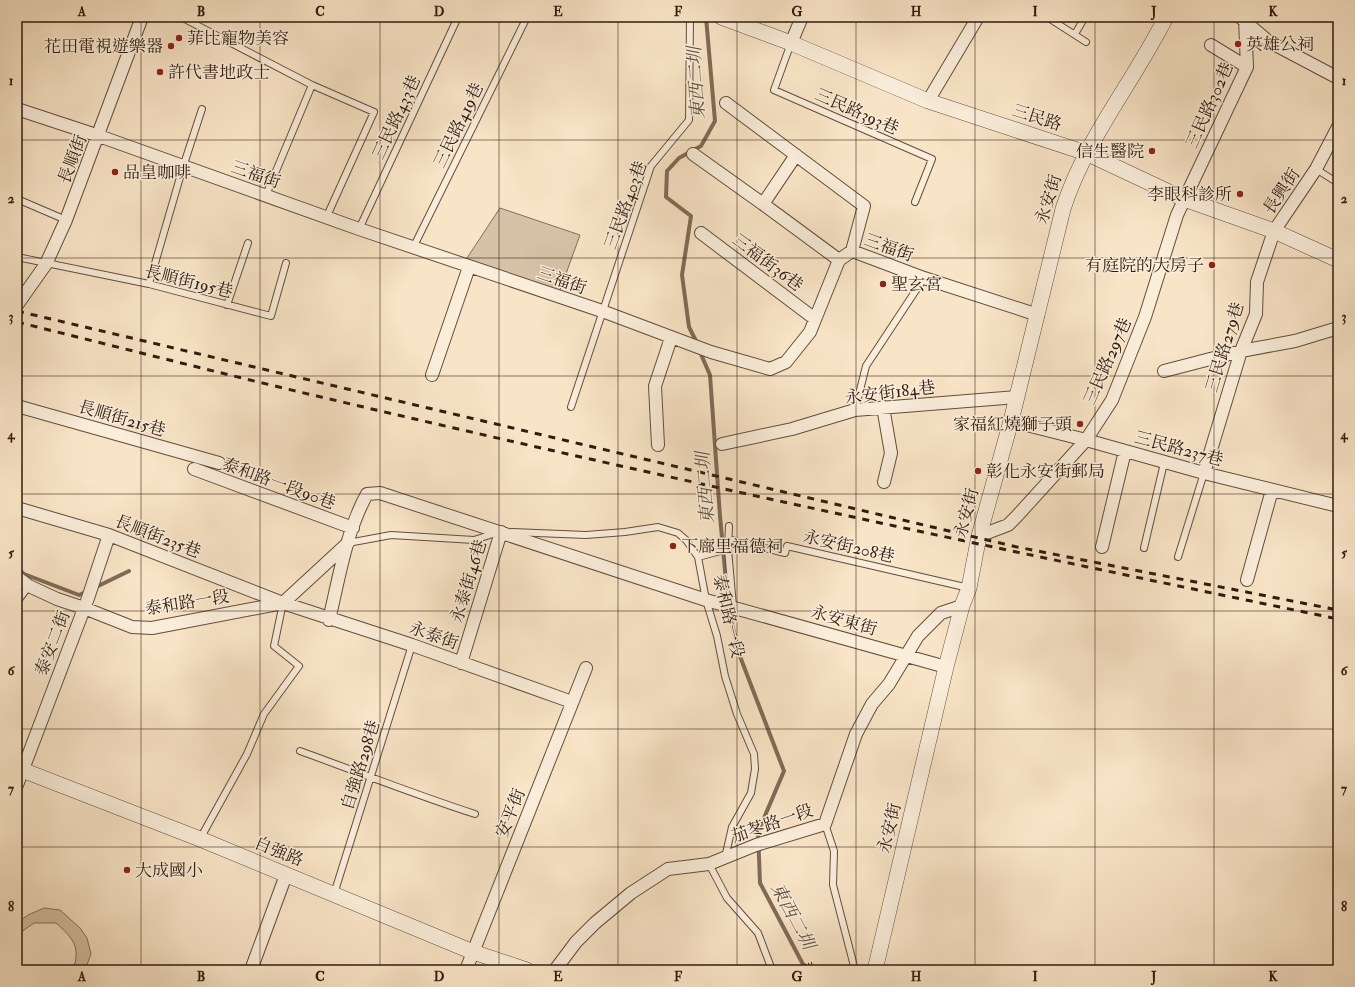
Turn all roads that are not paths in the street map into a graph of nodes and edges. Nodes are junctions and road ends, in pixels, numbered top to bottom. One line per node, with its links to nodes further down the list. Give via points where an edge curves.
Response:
1 (142, 17): 25 (street, 長順街)
2 (181, 17): 19 (lane)
3 (458, 17): 39 (lane, 三民路433巷)
4 (527, 17): 43 (lane, 三民路419巷)
5 (690, 17): 55 (lane, 三民路403巷, via 689,120 651,166)
6 (721, 17): 15 (street, 三民路)
7 (802, 17): 15 (street)
8 (978, 17): 20 (street)
9 (1047, 17): 13 (lane)
10 (1085, 17): 13 (lane)
11 (1163, 18): 26 (street, 永安街)
12 (1242, 19): 17 (street, 三民路302巷); 18 (street, via 1268,41)
13 (1075, 34): 14 (lane)
14 (1086, 42)
15 (791, 43): 20 (street, 三民路); 35 (lane, 三民路393巷, via 774,90 932,159)
16 (1211, 45): 17 (street)
17 (1247, 68): 34 (street, 三民路302巷)
18 (1338, 78)
19 (312, 85): 32 (lane); 37 (lane, via 374,112)
20 (928, 101): 26 (street, 三民路)
21 (726, 103): 28 (street)
22 (17, 108): 25 (street, 三福街)
23 (202, 109): 29 (lane)
24 (1338, 127): 30 (street, 長興街)
25 (99, 136): 29 (street, 三福街); 38 (street, 長順街)
26 (1086, 153): 34 (street, 三民路); 56 (street, 永安街, via 1063,209)
27 (693, 154): 36 (street)
28 (796, 155): 36 (street); 44 (street, via 864,206)
29 (183, 167): 32 (street, 三福街); 52 (lane)
30 (1316, 169): 31 (lane, 長興街); 40 (street, 長興街)
31 (1338, 183)
32 (266, 195): 37 (street, 三福街)
33 (17, 199): 38 (lane)
34 (1184, 200): 40 (street, 三民路); 69 (street, 三民路297巷, via 1145,317 1112,400)
35 (915, 202)
36 (763, 204): 46 (street)
37 (327, 216): 39 (street, 三福街)
38 (66, 220): 49 (street, 長順街)
39 (359, 229): 43 (street, 三福街)
40 (1274, 231): 47 (street, 三民路); 60 (street, 三民路279巷, via 1258,282 1256,314)
41 (701, 233): 57 (street, 三福街36巷)
42 (248, 243): 54 (lane)
43 (414, 246): 50 (street, 三福街)
44 (852, 251): 46 (street, 三福街); 51 (street, 三福街)
45 (17, 257): 49 (lane, 長順街195巷)
46 (839, 260): 57 (street, 三福街)
47 (1338, 260)
48 (286, 263): 54 (lane, 長順街195巷, via 271,316)
49 (46, 264): 52 (lane, 長順街195巷); 53 (street, 長順街)
50 (469, 267): 55 (street, 三福街); 62 (street)
51 (924, 278): 56 (street, 三福街); 67 (lane, via 866,366)
52 (148, 284): 54 (lane, 長順街195巷)
53 (17, 305)
54 (226, 305)
55 (602, 311): 59 (street, 三福街); 65 (lane, 三民路403巷)
56 (1038, 315): 63 (street, 永安街)
57 (815, 319): 59 (street, 三福街, via 810,332 786,362 770,368)
58 (1338, 328): 60 (street, via 1295,341)
59 (672, 338): 71 (street, via 655,386)
60 (1241, 351): 61 (street); 76 (street, 三民路279巷)
61 (1164, 371)
62 (432, 375)
63 (1017, 397): 66 (street, 永安街184巷); 68 (street, 永安街)
64 (17, 406): 73 (street, 長順街215巷)
65 (571, 407)
66 (883, 407): 67 (street, 永安街184巷); 77 (street, via 891,454)
67 (855, 410): 70 (street, 永安街184巷, via 792,429)
68 (1011, 421): 69 (street, 三民路237巷); 85 (street, 永安街)
69 (1086, 440): 72 (street, 三民路237巷); 85 (street, 三民路297巷, via 1008,524)
70 (722, 444)
71 (658, 445)
72 (1125, 451): 74 (street, 三民路237巷); 88 (street)
73 (218, 463)
74 (1164, 463): 76 (street, 三民路237巷); 89 (lane)
75 (194, 469): 82 (street, 泰和路一段90巷)
76 (1204, 473): 78 (street, 三民路237巷); 92 (lane)
77 (884, 482)
78 (1272, 490): 79 (street, 三民路237巷); 94 (street)
79 (1338, 506)
80 (17, 508): 84 (street, 長順街235巷)
81 (729, 526): 86 (lane)
82 (353, 528): 83 (street, 泰和路一段, via 367,494 380,493); 87 (street, 泰和路一段)
83 (501, 532): 87 (lane, 泰和路一段, via 474,540 391,535); 91 (lane, 泰和路一段, via 586,535 658,527 678,533); 98 (street); 106 (street, 永泰街46巷)
84 (109, 535): 97 (street, 泰安二街); 100 (street, 長順街235巷)
85 (978, 536): 96 (street, 永安街)
86 (728, 539): 90 (lane); 96 (lane, 永安街208巷, via 785,553 787,546)
87 (348, 543): 100 (street, 泰和路一段); 103 (street, 泰和路一段)
88 (1102, 547)
89 (1144, 548)
90 (728, 549): 91 (lane); 101 (lane)
91 (698, 557): 98 (lane, 泰和路一段)
92 (1178, 557)
93 (17, 577): 95 (street, 泰和路一段)
94 (1246, 580)
95 (29, 586): 97 (street, 泰和路一段, via 56,599); 99 (lane)
96 (969, 588): 102 (street, 永安街)
97 (88, 597): 100 (street, 泰和路一段, via 132,627 152,628); 111 (street, 泰安二街)
98 (706, 600): 101 (street, 永安東街); 117 (lane, 泰和路一段, via 725,676 754,754 755,769 751,794 732,827)
99 (17, 602)
100 (283, 603): 103 (street, 永泰街); 116 (lane, via 274,646 299,666 264,714 247,754)
101 (733, 606): 105 (street, 永安東街)
102 (962, 606): 105 (street, 茄苳路一段, via 941,613 918,636); 107 (street, 永安街)
103 (329, 620): 104 (street, 永泰街)
104 (412, 645): 106 (street, 永泰街); 112 (lane, 自強路298巷)
105 (905, 655): 107 (street, 永安東街); 115 (street, 茄苳路一段, via 889,684 872,704 856,734)
106 (460, 663): 109 (street, 永泰街)
107 (946, 667): 128 (street, 永安街)
108 (586, 668): 109 (street, 安平街)
109 (572, 702): 121 (street, 安平街)
110 (300, 751): 112 (lane)
111 (20, 769): 113 (street, 泰安二街); 116 (street, 自強路)
112 (371, 776): 114 (lane); 120 (lane, 自強路298巷)
113 (17, 785)
114 (475, 814)
115 (825, 824): 117 (street, 茄苳路一段, via 756,845); 127 (lane, via 834,851 833,885)
116 (200, 839): 119 (street, 自強路)
117 (725, 858): 118 (street, 茄苳路一段)
118 (709, 864): 125 (street, 茄苳路一段, via 668,869 631,894 585,933); 126 (lane, via 727,898 758,933)
119 (286, 875): 120 (street, 自強路); 122 (street)
120 (334, 894): 121 (street, 自強路)
121 (473, 952): 123 (street, 安平街); 124 (street, 自強路)
122 (251, 970)
123 (466, 970)
124 (527, 970)
125 (555, 970)
126 (772, 970)
127 (855, 970)
128 (875, 970)

